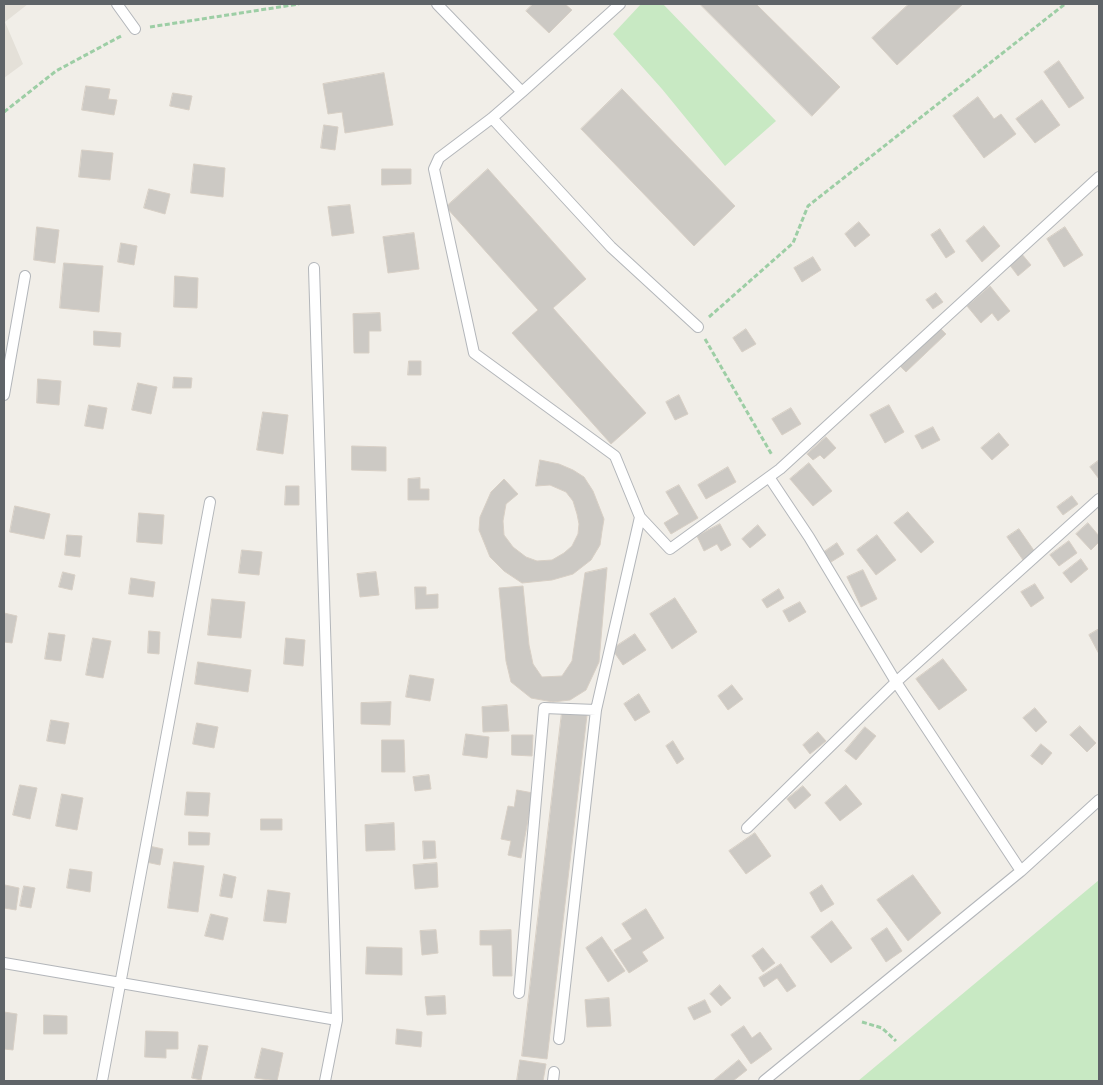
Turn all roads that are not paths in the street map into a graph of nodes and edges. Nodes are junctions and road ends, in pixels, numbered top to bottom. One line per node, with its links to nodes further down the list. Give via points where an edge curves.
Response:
1 (117, 4): 4 (lane)
2 (436, 4): 5 (lane)
3 (620, 4): 5 (lane)
4 (134, 29)
5 (522, 92): 6 (lane)
6 (492, 118): 10 (lane, via 612,247); 15 (lane, via 439,158 434,169 474,353 615,456)
7 (1099, 177): 12 (lane)
8 (314, 268): 24 (lane)
9 (25, 276): 11 (lane)
10 (698, 327)
11 (4, 395)
12 (769, 477): 15 (lane, via 670,549); 16 (lane)
13 (1099, 499): 16 (lane)
14 (210, 502): 22 (lane)
15 (640, 516): 17 (lane)
16 (896, 682): 19 (lane); 20 (lane)
17 (596, 710): 23 (lane, via 544,708); 25 (lane)
18 (1099, 800): 20 (lane)
19 (747, 828)
20 (1021, 871): 28 (lane)
21 (4, 963): 22 (lane)
22 (120, 983): 24 (lane); 26 (lane)
23 (519, 994)
24 (336, 1020): 27 (lane)
25 (559, 1039)
26 (102, 1081)
27 (325, 1081)
28 (764, 1081)

